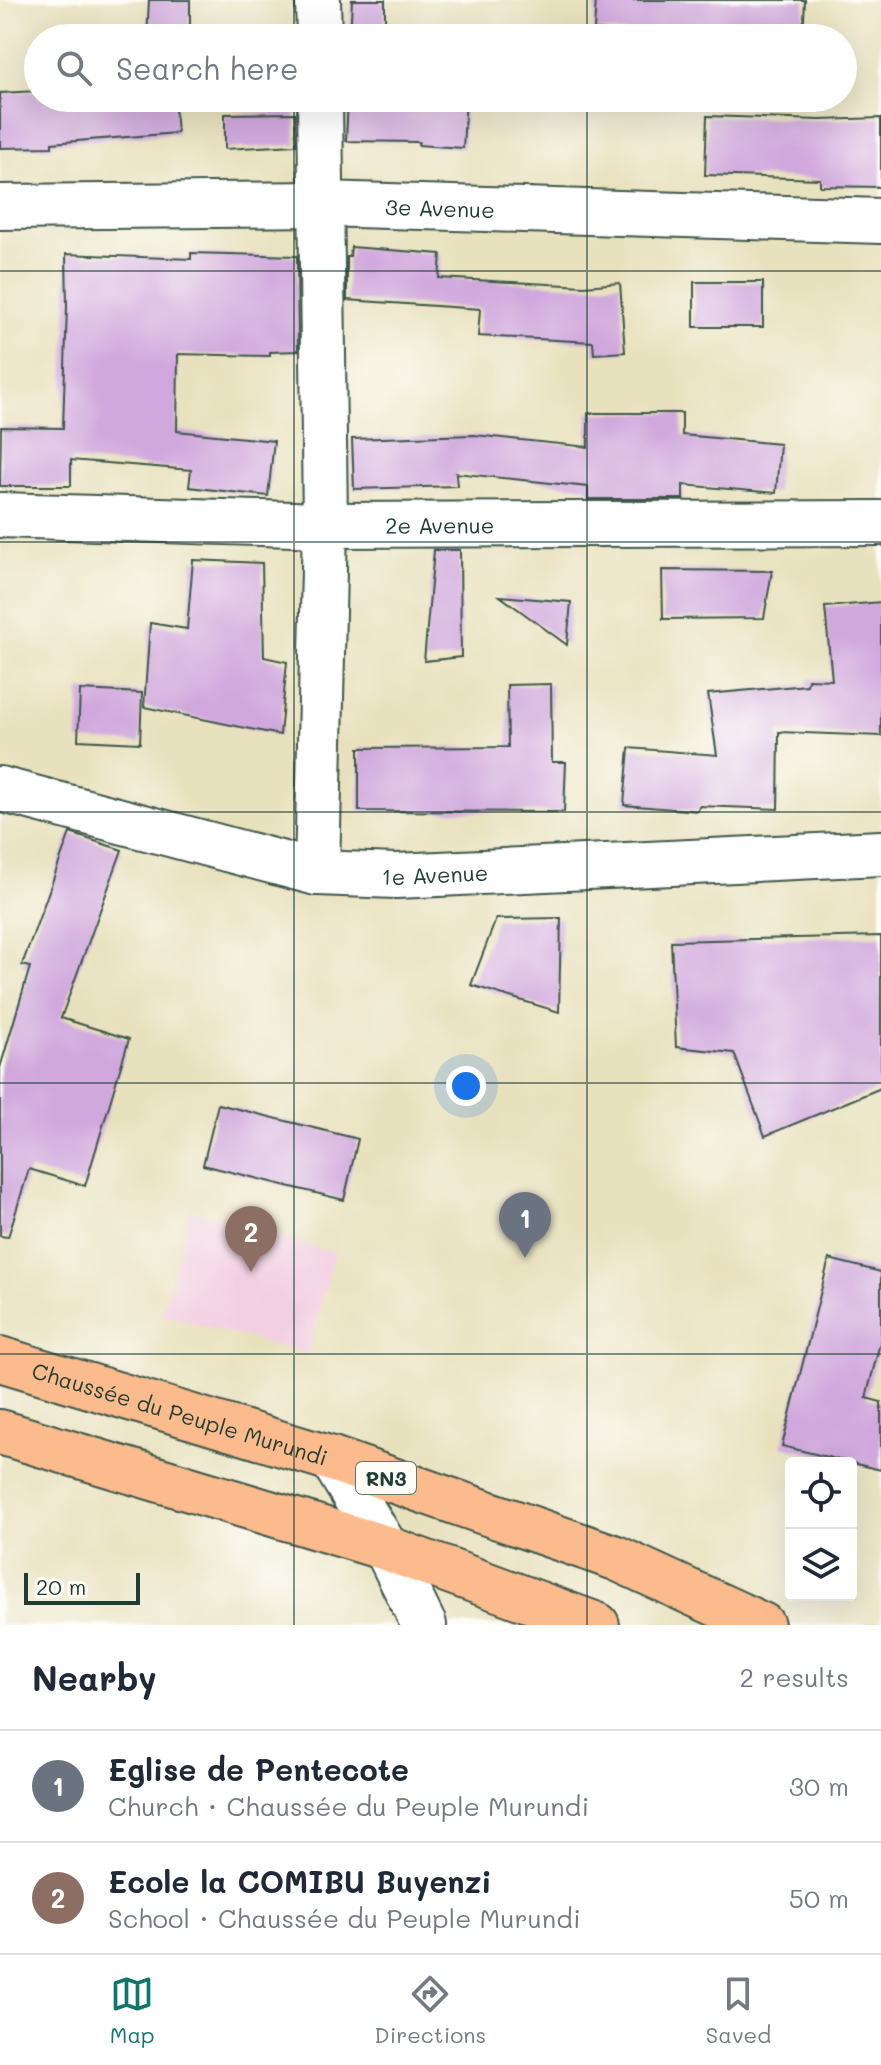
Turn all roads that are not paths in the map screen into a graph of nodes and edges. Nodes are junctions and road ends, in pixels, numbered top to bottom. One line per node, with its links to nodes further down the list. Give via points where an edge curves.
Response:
1 (318, 0): 2 (street)
2 (319, 24)
3 (320, 112): 4 (street)
4 (323, 204): 5 (street, 3e Avenue); 6 (street, 3e Avenue); 9 (street)
5 (0, 207)
6 (881, 221)
7 (0, 515): 9 (street, 2e Avenue)
8 (881, 523): 9 (street, 2e Avenue)
9 (325, 525): 12 (street)
10 (0, 789): 12 (street, 1e Avenue)
11 (881, 853): 12 (street, 1e Avenue, via 396,876)
12 (317, 873)
13 (0, 1359): 15 (highway, Chaussée du Peuple Murundi / RN3)
14 (0, 1432): 16 (highway)
15 (332, 1459): 16 (street); 19 (highway, Chaussée du Peuple Murundi / RN3, via 616,1558)
16 (386, 1548): 17 (street); 18 (highway)
17 (424, 1625)
18 (597, 1625)
19 (762, 1625)

